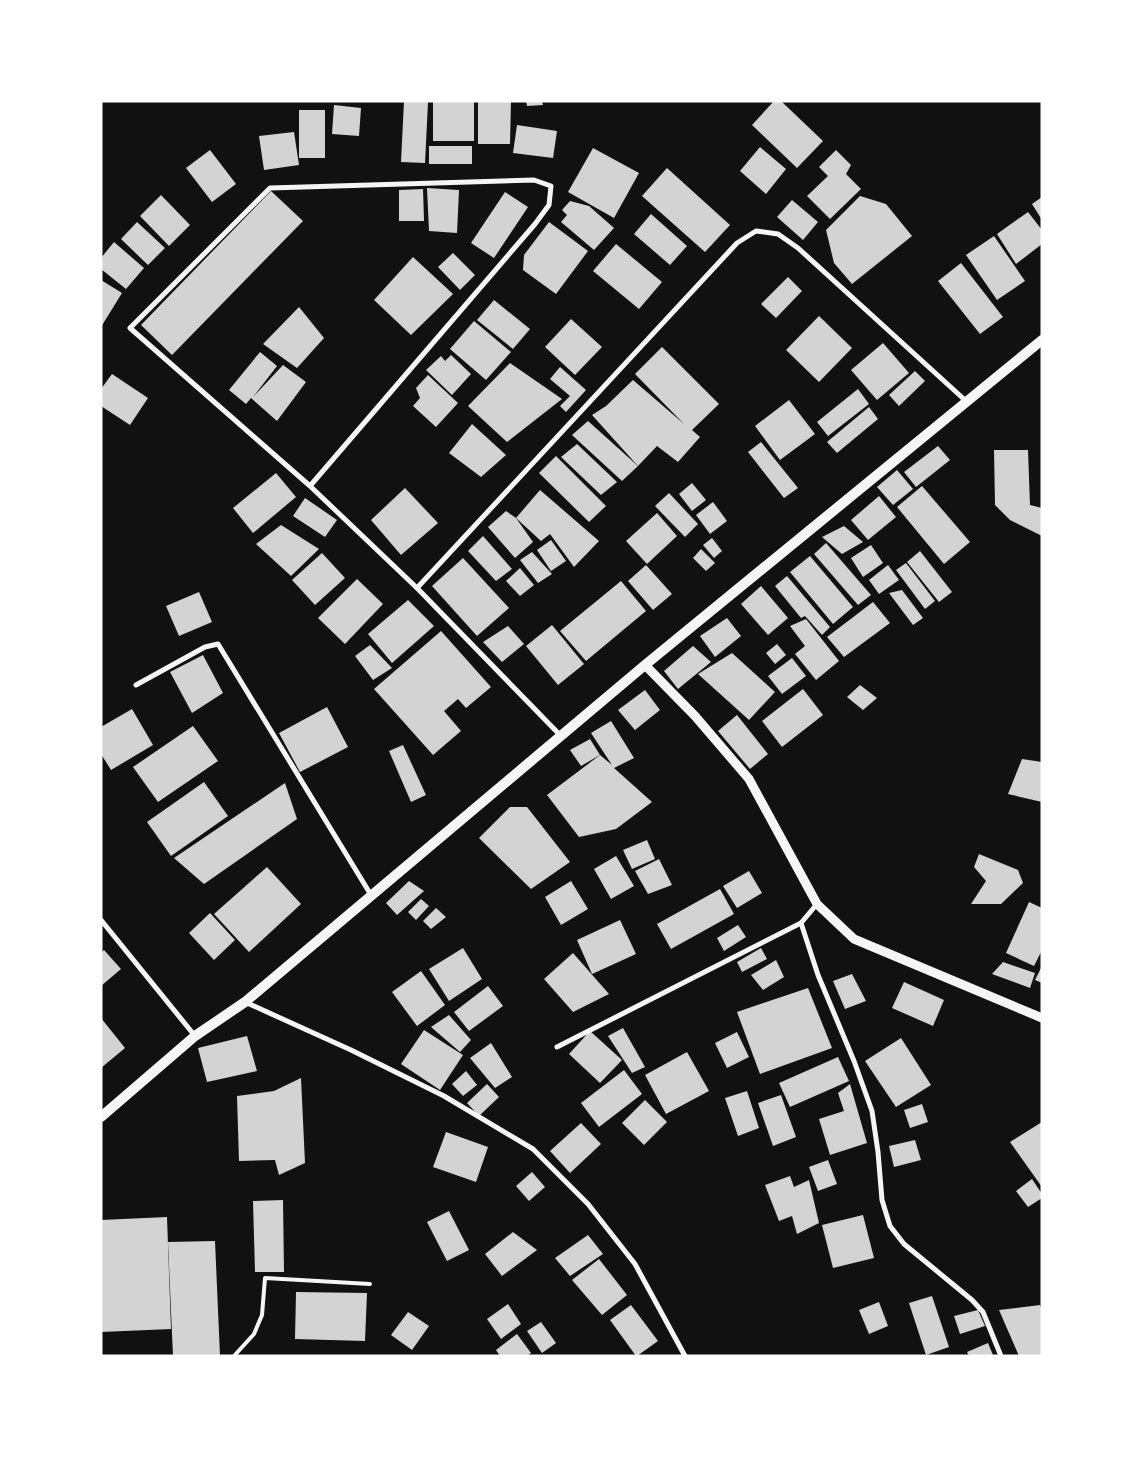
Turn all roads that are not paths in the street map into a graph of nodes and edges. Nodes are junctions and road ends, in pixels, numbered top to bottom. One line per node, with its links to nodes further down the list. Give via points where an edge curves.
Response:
1 (1042, 340): 2 (main road)
2 (966, 401): 4 (street, via 798,248 778,234 756,231 737,243); 5 (main road)
3 (310, 486): 3 (street, via 130,328 270,188 534,180 551,186 548,205 535,224); 4 (street)
4 (417, 588): 7 (street)
5 (644, 665): 7 (main road); 9 (street, via 695,716 749,779)
6 (136, 685): 8 (street, via 205,647 218,644)
7 (560, 735): 8 (main road)
8 (371, 896): 12 (main road)
9 (817, 904): 11 (street); 13 (street, via 854,939)
10 (101, 920): 14 (street)
11 (801, 923): 15 (street); 20 (street, via 872,1111 882,1200 890,1226 904,1244 983,1312)
12 (245, 1002): 14 (main road); 19 (street, via 444,1096 533,1149 588,1204 635,1264)
13 (1042, 1018)
14 (195, 1036): 16 (main road)
15 (557, 1047)
16 (101, 1117)
17 (370, 1284): 18 (lane, via 265,1278 262,1315 254,1334)
18 (234, 1356)
19 (685, 1356)
20 (1001, 1356)

